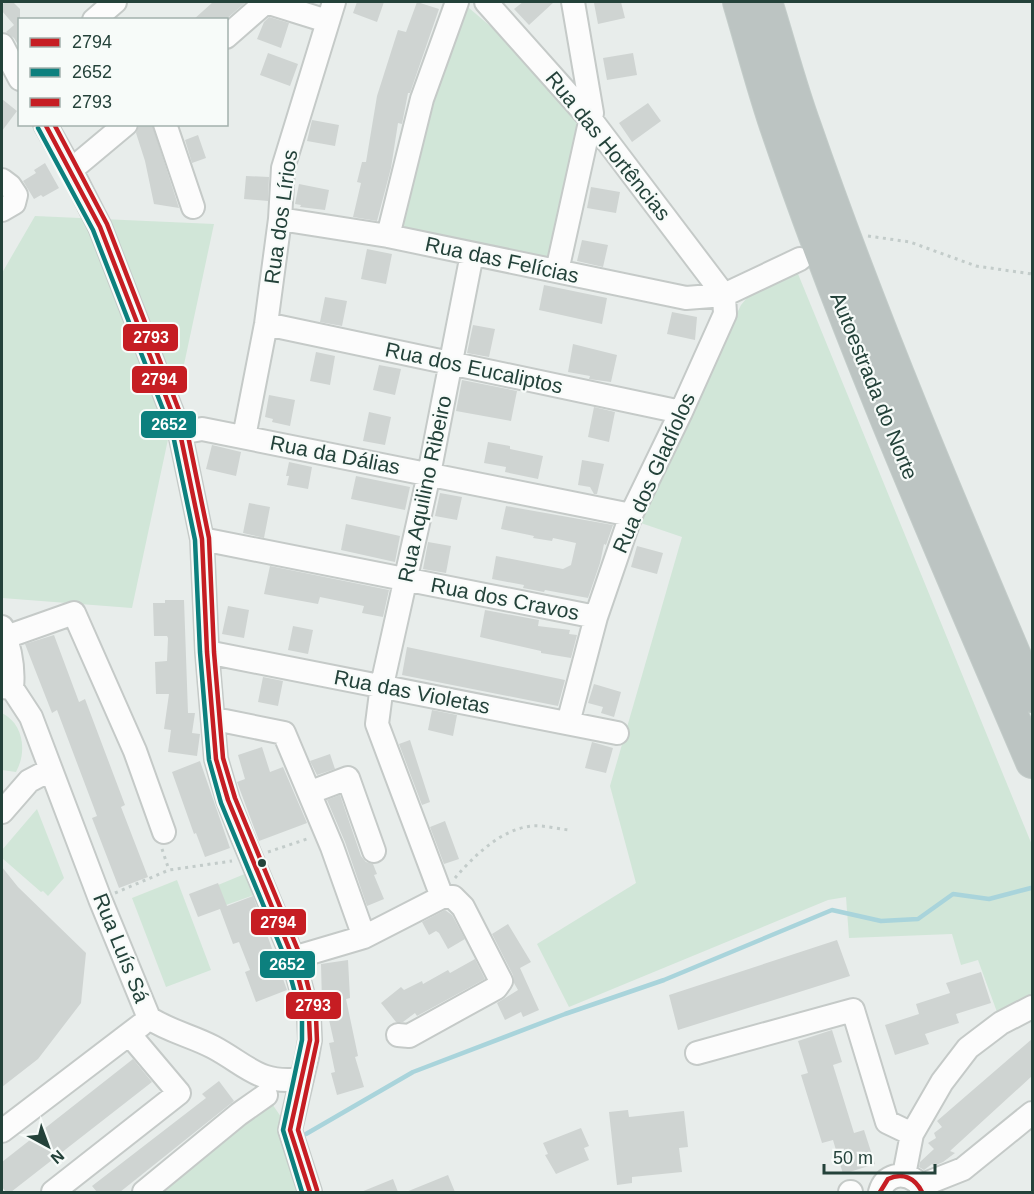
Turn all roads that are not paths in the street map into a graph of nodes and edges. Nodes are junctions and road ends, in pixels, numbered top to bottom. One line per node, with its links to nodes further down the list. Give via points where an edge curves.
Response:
1 (115, 2): 8 (street)
2 (457, 2): 21 (street, via 422,99)
3 (486, 2): 12 (street, Rua das Hortências)
4 (573, 2): 12 (street)
5 (739, 2): 44 (highway, Autoestrada do Norte, via 777,130 830,274 886,419)
6 (766, 2): 40 (highway, Autoestrada do Norte, via 804,126 854,263 912,412)
7 (330, 11): 9 (street, via 266,2); 20 (street, Rua dos Lírios, via 283,168)
8 (96, 18)
9 (228, 35)
10 (2, 45): 11 (street)
11 (18, 75)
12 (592, 121): 24 (street); 25 (street, Rua das Hortências)
13 (46, 126): 16 (street)
14 (124, 126): 16 (street)
15 (166, 126): 18 (street)
16 (71, 170): 29 (street, via 100,227)
17 (2, 180): 19 (street, via 16,195 14,203)
18 (193, 207)
19 (2, 210)
20 (280, 219): 21 (street, Rua das Felícias); 26 (street, Rua dos Lírios)
21 (388, 236): 22 (street, Rua das Felícias)
22 (472, 254): 24 (street, Rua das Felícias); 27 (street, Rua Aquilino Ribeiro)
23 (800, 259): 25 (street)
24 (557, 271): 25 (street, Rua das Felícias, via 686,298)
25 (724, 295): 28 (street, Rua dos Gladíolos, via 725,314)
26 (266, 324): 27 (street, Rua dos Eucaliptos); 30 (street, Rua dos Lírios)
27 (450, 363): 28 (street, Rua dos Eucaliptos); 31 (street, Rua Aquilino Ribeiro)
28 (681, 412): 32 (street, Rua dos Gladíolos)
29 (180, 433): 30 (street, Rua da Dálias, via 202,429); 33 (street)
30 (244, 437): 31 (street, Rua da Dálias)
31 (429, 474): 32 (street, Rua da Dálias); 34 (street, Rua Aquilino Ribeiro)
32 (631, 515): 35 (street, Rua dos Gladíolos)
33 (202, 539): 34 (street, Rua dos Cravos); 37 (street)
34 (406, 580): 35 (street, Rua dos Cravos); 38 (street, Rua Aquilino Ribeiro)
35 (596, 617): 42 (street, Rua dos Gladíolos)
36 (4, 632): 39 (street, via 13,672); 48 (street, via 74,613 135,751)
37 (207, 652): 38 (street, Rua das Violetas); 41 (street)
38 (382, 685): 42 (street, Rua das Violetas); 50 (street, Rua Aquilino Ribeiro, via 376,724)
39 (7, 688): 45 (street, Rua Luís Sá, via 31,717)
40 (1032, 696)
41 (214, 722): 46 (street, via 284,733); 52 (street, via 216,759 228,800)
42 (568, 723): 43 (street, Rua das Violetas)
43 (616, 734)
44 (1032, 762)
45 (50, 770): 47 (street, via 29,781); 54 (street, Rua Luís Sá)
46 (310, 792): 49 (street); 49 (street, via 348,778 371,841)
47 (2, 812)
48 (164, 832)
49 (329, 840): 51 (street)
50 (442, 897): 51 (street); 56 (street, via 453,897 462,908 501,981 496,988 409,1036)
51 (364, 937): 52 (street)
52 (293, 958): 59 (street, via 309,1018 310,1040)
53 (1032, 1007): 64 (street, via 1001,1023 968,1048 942,1082)
54 (149, 1018): 55 (street); 58 (street, Rua Luís Sá, via 213,1047)
55 (130, 1035): 63 (street); 66 (street, via 179,1093)
56 (398, 1035)
57 (697, 1053): 64 (street, via 853,1010 887,1122)
58 (252, 1072): 59 (street, via 280,1080); 60 (street)
59 (302, 1079): 62 (street)
60 (266, 1095): 62 (street); 67 (street)
61 (1032, 1113): 65 (street, via 963,1169)
62 (290, 1130): 68 (street)
63 (2, 1131)
64 (912, 1134): 65 (street)
65 (916, 1185): 69 (street, via 891,1178)
66 (53, 1192)
67 (144, 1192)
68 (310, 1192)
69 (880, 1192)

